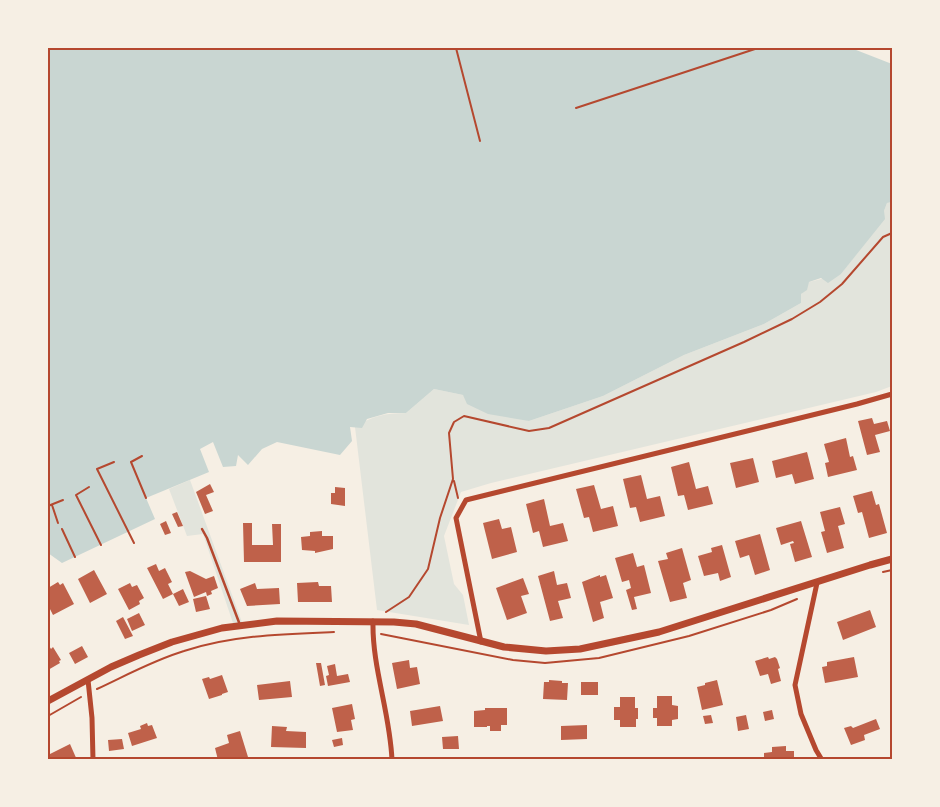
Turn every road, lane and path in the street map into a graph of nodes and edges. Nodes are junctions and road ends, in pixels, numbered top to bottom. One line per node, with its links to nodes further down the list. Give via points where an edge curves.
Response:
1 (456, 48): 4 (path)
2 (758, 48): 3 (path)
3 (576, 108)
4 (480, 141)
5 (892, 233): 9 (path, via 883,237 842,284 820,302 792,318 549,428 529,431 464,416 454,422 449,433)
6 (892, 394): 15 (street, via 466,500)
7 (142, 456): 11 (path, via 131,462)
8 (114, 462): 19 (path, via 97,470)
9 (453, 479): 15 (path); 24 (path, via 428,569 409,598)
10 (89, 487): 20 (path, via 76,495)
11 (146, 498)
12 (63, 500): 13 (path)
13 (52, 505): 14 (path); 16 (path)
14 (48, 506)
15 (460, 510): 26 (street, via 456,518)
16 (58, 522)
17 (62, 529): 21 (path)
18 (202, 529): 25 (lane)
19 (134, 542)
20 (101, 545)
21 (75, 557)
22 (892, 560): 23 (street)
23 (817, 583): 26 (street, via 660,632 600,646 546,651); 31 (street, via 796,685 801,714)
24 (373, 620): 25 (street, via 277,621); 26 (street, via 416,624); 30 (street, via 375,660)
25 (240, 625): 27 (street, via 201,632 172,642)
26 (481, 642)
27 (88, 680): 28 (street); 29 (street)
28 (48, 701)
29 (93, 760)
30 (392, 760)
31 (822, 760)

